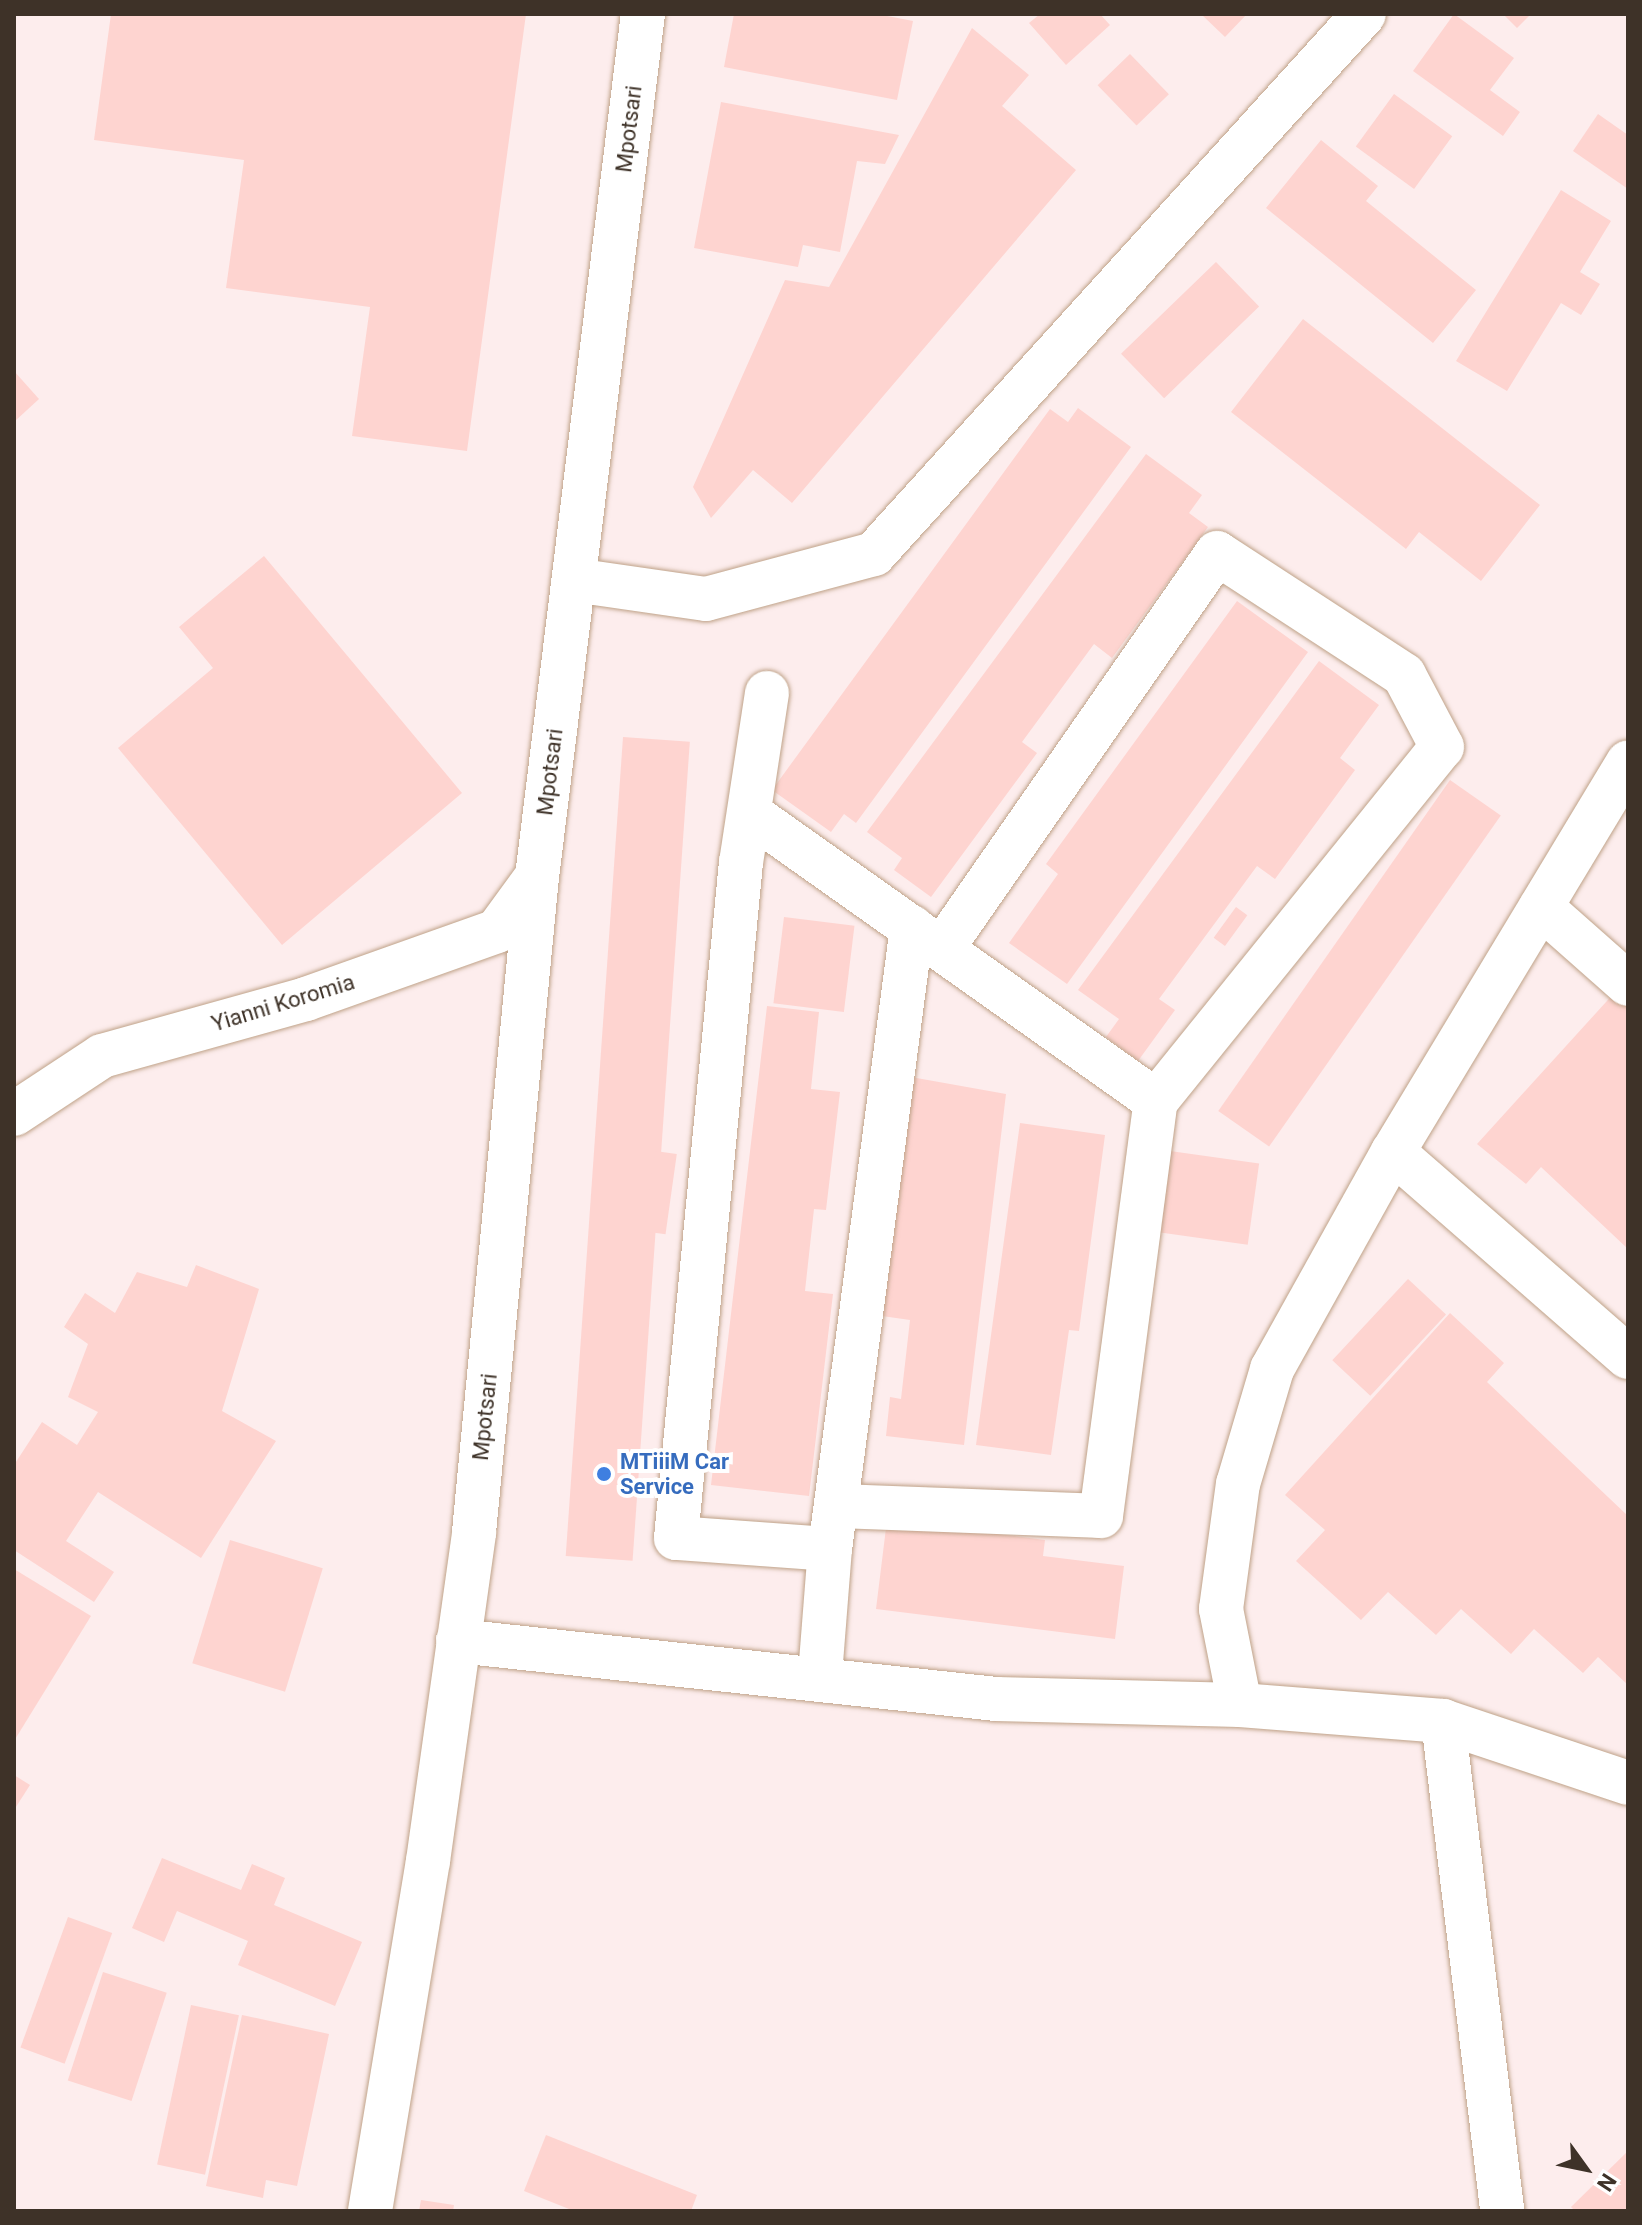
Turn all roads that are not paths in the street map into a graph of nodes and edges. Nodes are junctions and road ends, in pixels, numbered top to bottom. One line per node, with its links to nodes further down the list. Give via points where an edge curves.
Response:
1 (643, 14): 3 (street, Mpotsari)
2 (1364, 14): 3 (street, via 874,554 706,599)
3 (574, 580): 7 (street, Mpotsari)
4 (767, 693): 6 (street)
5 (1628, 762): 8 (street)
6 (752, 815): 9 (street); 16 (street, via 741,862 676,1538)
7 (537, 877): 12 (street, Yianni Koromia, via 497,931 306,999 102,1056); 17 (street, Mpotsari, via 474,1532)
8 (1541, 907): 10 (street); 13 (street)
9 (928, 937): 11 (street); 11 (street, via 1217,553 1404,675 1442,747); 15 (street)
10 (1628, 984)
11 (1156, 1101): 15 (street, via 1101,1516)
12 (14, 1114)
13 (1393, 1152): 14 (street); 19 (street, via 1272,1369 1238,1484 1221,1609)
14 (1628, 1357)
15 (841, 1506): 16 (street)
16 (830, 1549): 18 (street)
17 (458, 1641): 18 (street); 22 (street, Mpotsari)
18 (820, 1675): 19 (street, via 996,1699)
19 (1240, 1705): 20 (street)
20 (1443, 1721): 21 (street); 23 (street)
21 (1628, 1783)
22 (370, 2211)
23 (1502, 2211)

